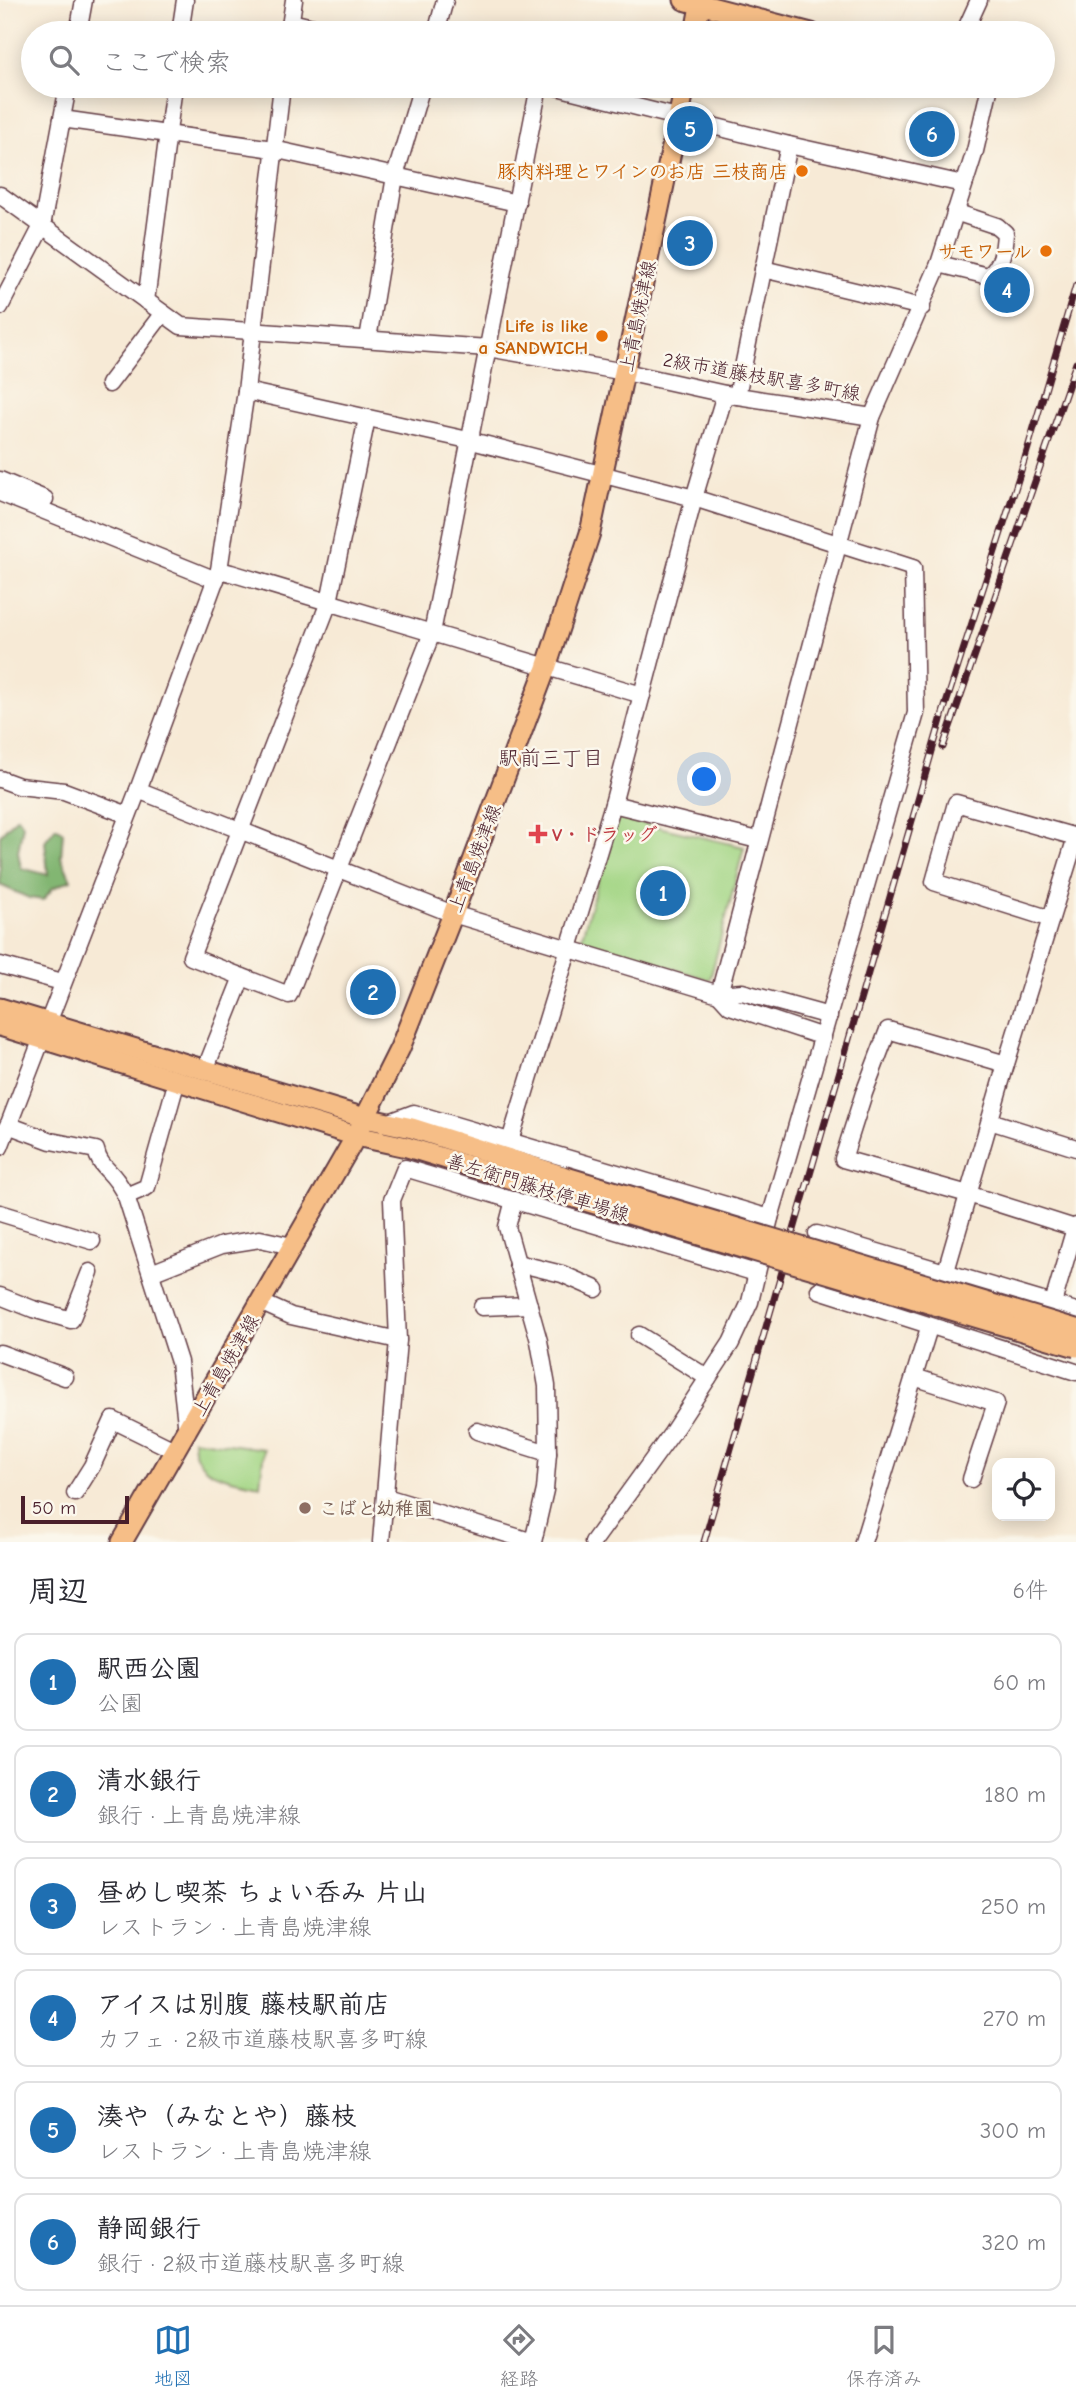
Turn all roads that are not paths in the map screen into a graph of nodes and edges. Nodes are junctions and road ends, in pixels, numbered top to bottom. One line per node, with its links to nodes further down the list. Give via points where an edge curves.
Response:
1 (84, 0): 7 (street)
2 (185, 0): 8 (street)
3 (295, 0): 9 (street)
4 (444, 0): 10 (street)
5 (979, 0): 13 (street)
6 (695, 1): 11 (main road); 12 (main road)
7 (80, 21)
8 (182, 21)
9 (291, 21)
10 (439, 21)
11 (695, 21)
12 (768, 21)
13 (969, 21)
14 (66, 98): 23 (street)
15 (172, 98): 24 (street)
16 (280, 98): 26 (street)
17 (419, 98): 27 (street)
18 (538, 98): 30 (street)
19 (604, 98): 22 (street)
20 (683, 98): 22 (main road, 上青島焼津線)
21 (987, 98): 28 (street, 2級市道藤枝駅喜多町線)
22 (680, 116): 25 (street); 42 (main road, 上青島焼津線)
23 (62, 119): 24 (street); 32 (street)
24 (168, 134): 26 (street); 35 (street)
25 (789, 145): 28 (street); 34 (street)
26 (273, 149): 27 (street); 39 (street)
27 (396, 176): 30 (street); 40 (street)
28 (963, 184): 31 (street, 2級市道藤枝駅喜多町線)
29 (0, 195): 32 (street, 2級市道藤枝駅喜多町線)
30 (517, 203): 41 (street)
31 (955, 212): 33 (street, 2級市道藤枝駅喜多町線); 33 (street, via 997,226 1005,233 1004,248 998,267 988,276)
32 (43, 226): 35 (street, 2級市道藤枝駅喜多町線); 37 (street)
33 (939, 264): 36 (street, 2級市道藤枝駅喜多町線)
34 (763, 269): 36 (street); 45 (street)
35 (146, 301): 38 (street, 2級市道藤枝駅喜多町線)
36 (922, 306): 46 (street, 2級市道藤枝駅喜多町線)
37 (0, 307)
38 (163, 313): 39 (street, 2級市道藤枝駅喜多町線, via 181,326); 43 (street)
39 (253, 330): 40 (street, 2級市道藤枝駅喜多町線); 44 (street)
40 (368, 340): 41 (street, 2級市道藤枝駅喜多町線)
41 (488, 348): 42 (street, 2級市道藤枝駅喜多町線); 48 (street)
42 (625, 372): 45 (street, 2級市道藤枝駅喜多町線); 49 (main road, 上青島焼津線)
43 (109, 384)
44 (246, 391): 47 (street); 55 (street)
45 (731, 395): 46 (street, 2級市道藤枝駅喜多町線); 52 (street)
46 (872, 417): 54 (street)
47 (367, 418): 48 (street); 56 (street)
48 (468, 440): 49 (street); 57 (street)
49 (603, 474): 52 (street); 58 (main road, 上青島焼津線, via 590,533)
50 (0, 480): 53 (street)
51 (0, 493): 55 (street)
52 (694, 498): 54 (street); 59 (street)
53 (45, 499)
54 (838, 544): 66 (street); 76 (street, via 913,568 916,713)
55 (217, 575): 56 (street); 61 (street)
56 (329, 602): 57 (street); 64 (street)
57 (432, 633): 58 (street); 67 (street)
58 (546, 668): 59 (street); 68 (main road, 上青島焼津線)
59 (642, 695): 62 (street)
60 (0, 779): 63 (street, via 64,791)
61 (138, 790): 63 (street); 64 (street)
62 (613, 804): 66 (street); 70 (street)
63 (128, 815): 73 (street)
64 (242, 830): 67 (street); 72 (street, via 191,957)
65 (1076, 837): 69 (street); 69 (street, via 956,803 934,882)
66 (758, 840): 74 (street)
67 (341, 869): 68 (street); 72 (street, via 289,995)
68 (453, 914): 70 (street); 86 (main road, 上青島焼津線, via 400,1048)
69 (1051, 919): 80 (street)
70 (569, 950): 74 (street); 87 (street)
71 (0, 965): 73 (street)
72 (242, 977): 81 (street)
73 (62, 982): 78 (street)
74 (719, 994): 76 (street, via 741,992); 79 (street, via 730,1006)
75 (0, 1009): 78 (main road, 善左衛門藤枝停車場線)
76 (829, 1016): 79 (street)
77 (0, 1026): 78 (main road, 善左衛門藤枝停車場線)
78 (44, 1030): 81 (main road, 善左衛門藤枝停車場線); 82 (main road, 善左衛門藤枝停車場線); 85 (street)
79 (823, 1037): 95 (street)
80 (1006, 1063): 83 (street); 91 (street, via 888,1030 843,1159)
81 (205, 1070): 86 (main road, 善左衛門藤枝停車場線)
82 (177, 1080): 86 (main road, 善左衛門藤枝停車場線); 92 (street, via 147,1187)
83 (990, 1121): 89 (street); 91 (street)
84 (387, 1123): 86 (main road, 善左衛門藤枝停車場線); 87 (street, via 414,1113); 90 (main road, 善左衛門藤枝停車場線, via 412,1128)
85 (8, 1125): 88 (street); 92 (street, via 51,1141 96,1150 104,1169)
86 (361, 1127): 90 (main road, 善左衛門藤枝停車場線, via 407,1147); 99 (main road, 上青島焼津線)
87 (510, 1141): 95 (street)
88 (0, 1147)
89 (1076, 1148)
90 (560, 1185): 113 (main road, 善左衛門藤枝停車場線, bridge); 117 (main road, 善左衛門藤枝停車場線, bridge)
91 (968, 1195): 96 (street); 101 (street)
92 (126, 1196): 103 (street)
93 (514, 1200): 100 (street, via 507,1227); 104 (street); 116 (street, via 405,1168 392,1200)
94 (0, 1213): 98 (street)
95 (770, 1217): 104 (street)
96 (1075, 1227): 109 (street)
97 (817, 1234): 101 (street)
98 (92, 1241)
99 (292, 1246): 103 (street, via 260,1239 222,1245); 108 (main road, 上青島焼津線)
100 (517, 1263): 105 (street, via 562,1274); 110 (street)
101 (946, 1271): 109 (street)
102 (90, 1272): 107 (street, via 71,1320)
103 (151, 1273): 124 (street, via 179,1363)
104 (756, 1273): 122 (street, via 750,1302)
105 (596, 1289)
106 (819, 1290): 119 (street)
107 (0, 1296)
108 (260, 1302): 116 (street, via 291,1316); 124 (main road, 上青島焼津線)
109 (1053, 1304): 112 (street)
110 (529, 1305): 111 (street); 126 (street, via 547,1387)
111 (482, 1307)
112 (1076, 1311)
113 (1076, 1329)
114 (928, 1331): 121 (street)
115 (639, 1335): 122 (street)
116 (398, 1340): 129 (street)
117 (1076, 1347)
118 (0, 1353): 120 (street)
119 (1076, 1372)
120 (65, 1377)
121 (915, 1377): 127 (street, via 996,1403); 133 (street)
122 (708, 1378): 132 (street)
123 (477, 1431): 126 (street)
124 (187, 1432): 125 (main road, 上青島焼津線)
125 (176, 1451): 128 (street, via 113,1420); 130 (main road, 上青島焼津線)
126 (548, 1453): 129 (street, via 533,1542)
127 (971, 1479)
128 (75, 1493)
129 (386, 1497): 131 (street)
130 (122, 1542)
131 (381, 1542)
132 (593, 1542)
133 (863, 1542)

